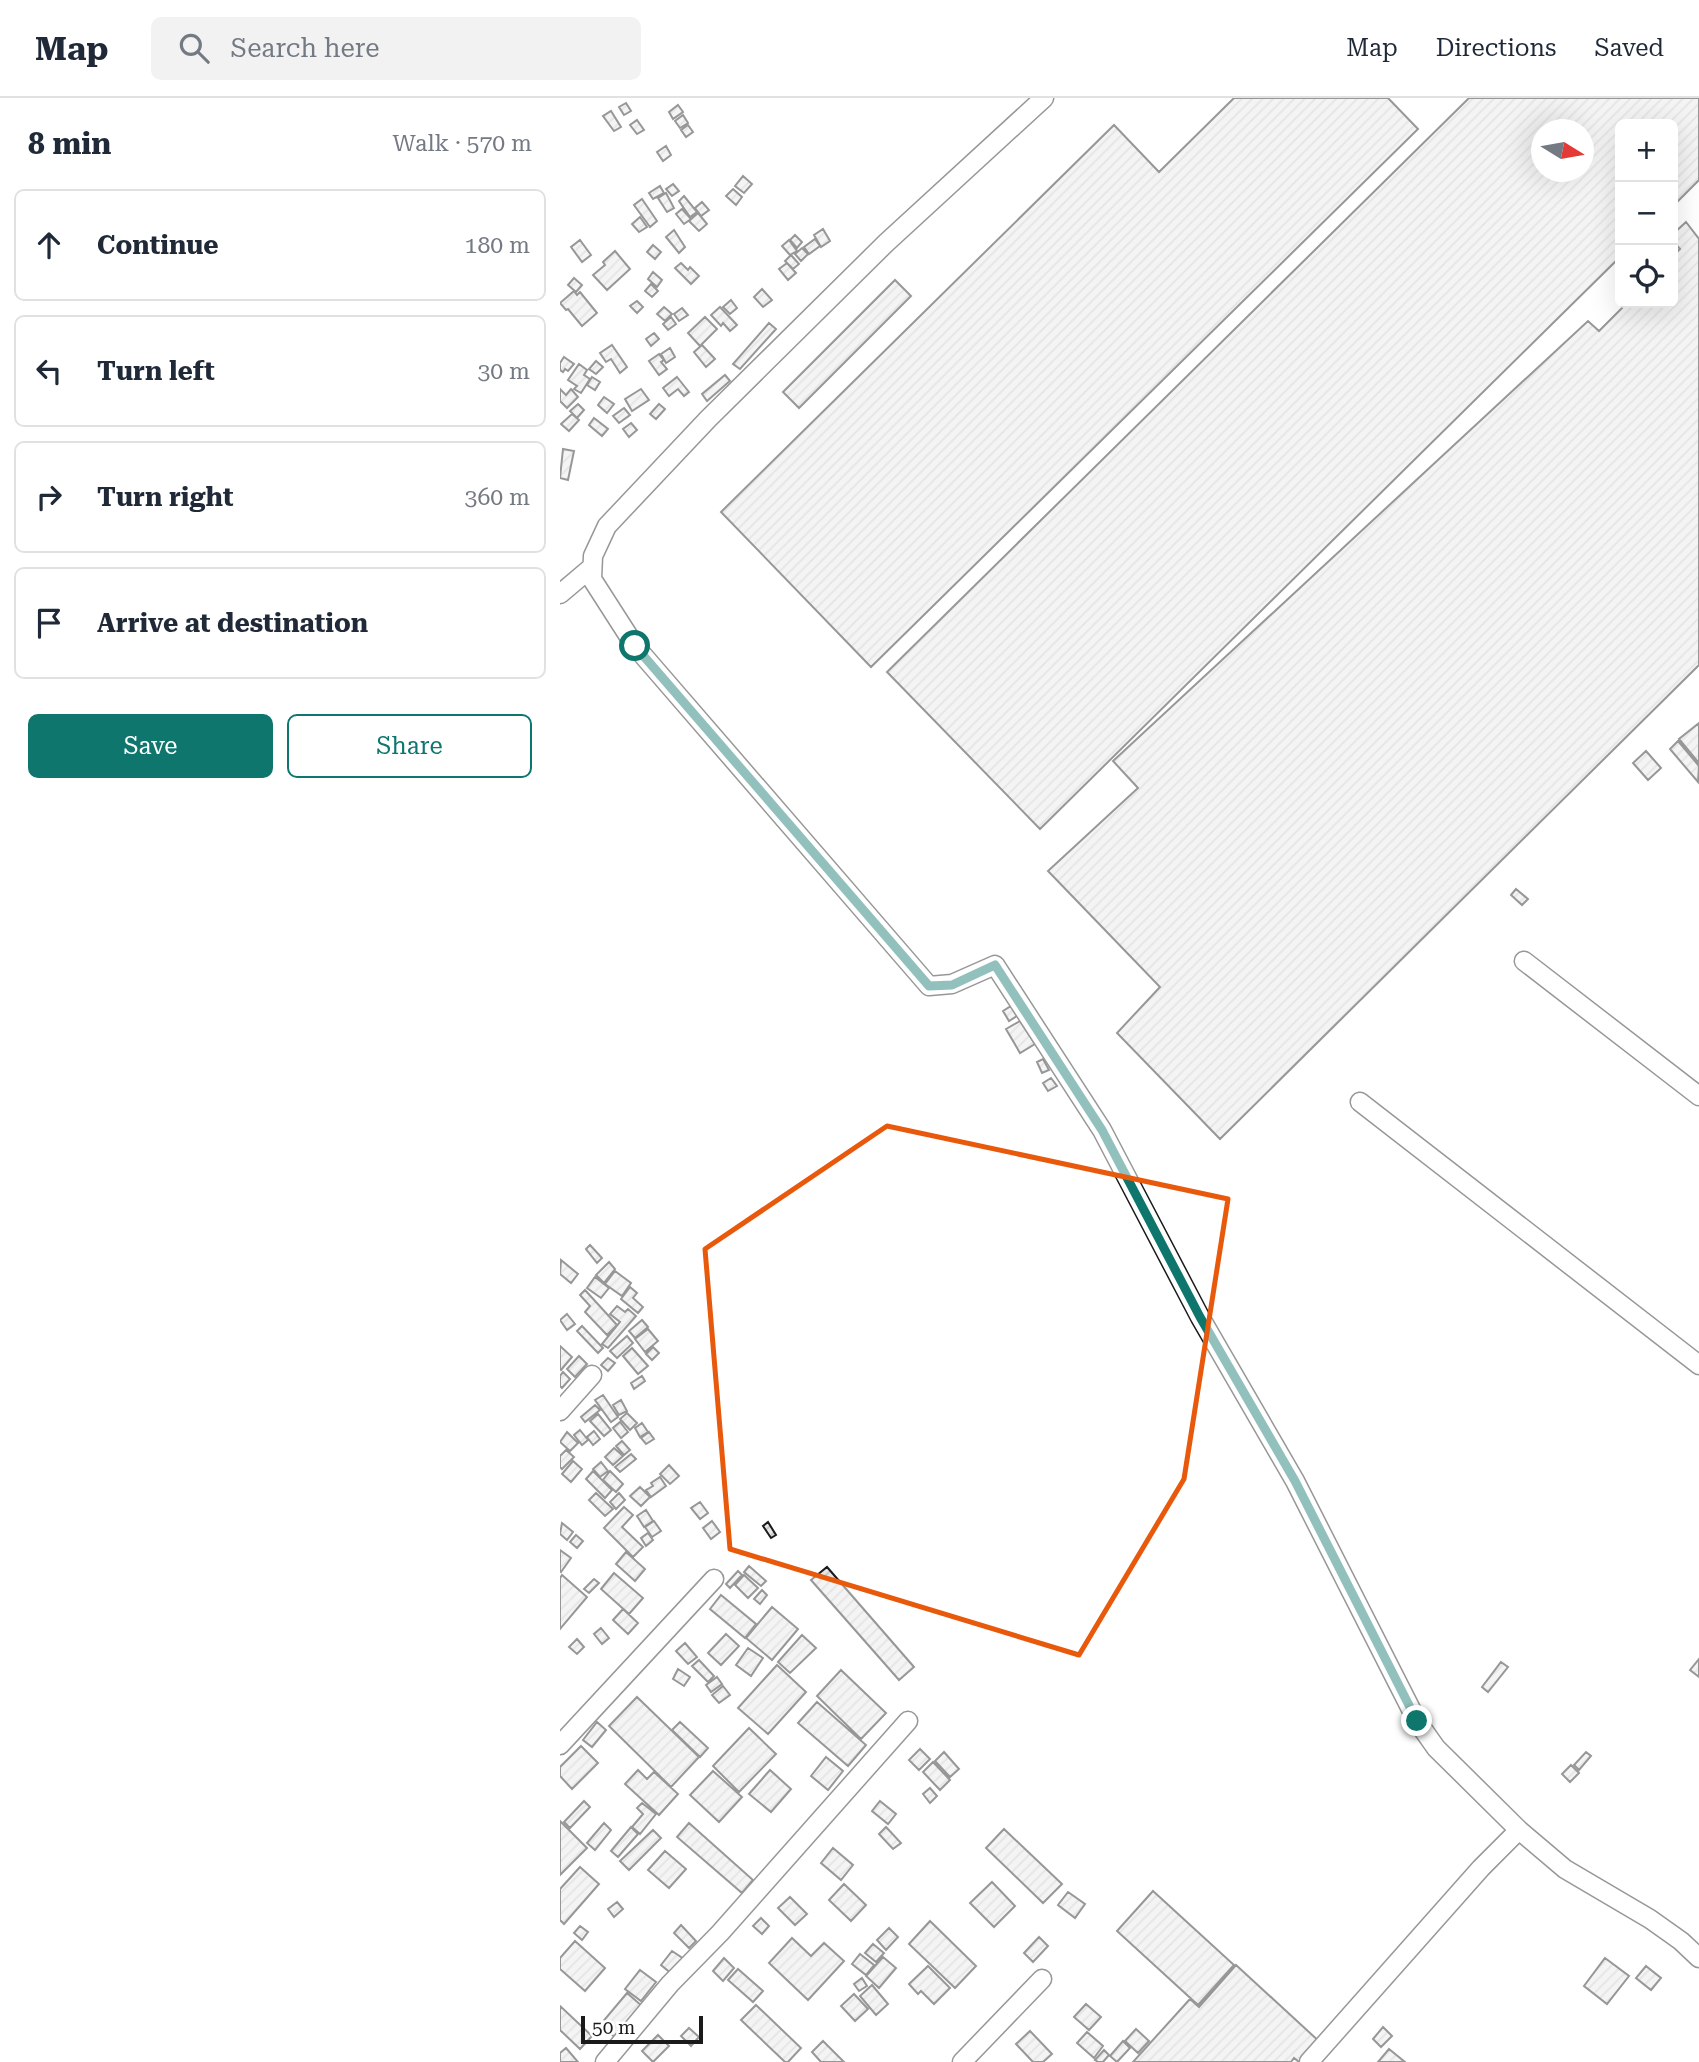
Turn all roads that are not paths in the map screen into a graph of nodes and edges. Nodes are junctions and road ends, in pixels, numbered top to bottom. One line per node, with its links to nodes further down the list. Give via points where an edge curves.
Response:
1 (1044, 98): 2 (street, via 887,243 708,419 607,526)
2 (592, 567): 3 (street); 13 (street, via 592,579 635,646 929,986 952,985 995,965 1102,1130 1195,1307 1295,1481 1417,1721 1436,1748)
3 (560, 594)
4 (1524, 961): 5 (street)
5 (1699, 1096)
6 (1360, 1102): 7 (street)
7 (1699, 1365)
8 (592, 1375): 9 (street)
9 (560, 1411)
10 (714, 1579): 12 (street)
11 (908, 1721): 16 (street)
12 (560, 1745)
13 (1520, 1830): 14 (street, via 1565,1869 1650,1919); 18 (street)
14 (1699, 1958)
15 (1042, 1979): 17 (street)
16 (605, 2062)
17 (962, 2062)
18 (1309, 2062)

